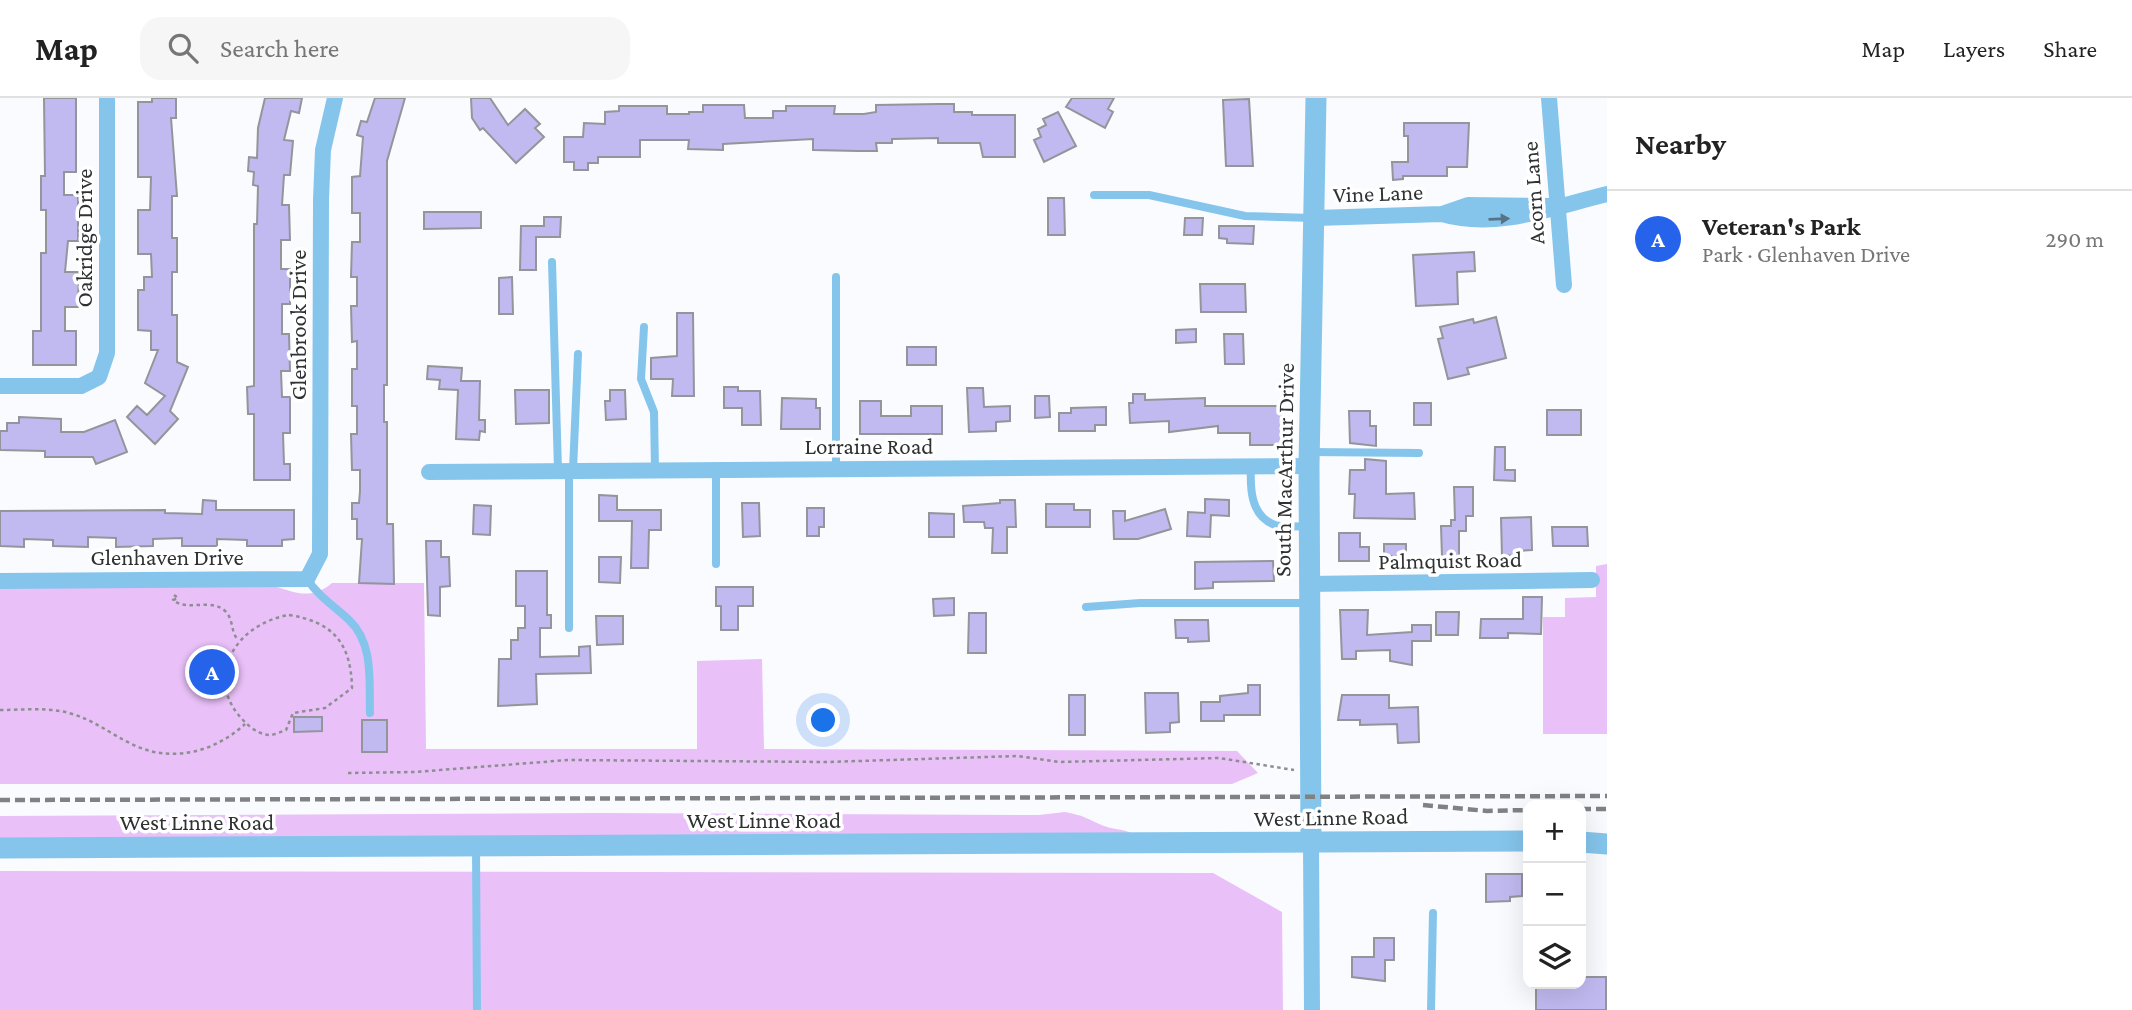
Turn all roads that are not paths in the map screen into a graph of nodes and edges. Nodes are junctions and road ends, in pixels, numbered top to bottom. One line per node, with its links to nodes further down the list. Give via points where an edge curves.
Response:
1 (107, 98): 14 (street, Oakridge Drive, via 107,353 99,377 81,386)
2 (335, 98): 25 (street, Glenbrook Drive, via 323,150 321,200 320,554)
3 (1316, 98): 8 (street, South MacArthur Drive)
4 (1549, 98): 7 (street, Acorn Lane)
5 (1607, 194): 7 (street, Vine Lane)
6 (1094, 195): 8 (lane, via 1149,195 1245,216)
7 (1555, 206): 8 (street, Vine Lane, via 1468,205 1442,214); 11 (street, Acorn Lane)
8 (1316, 218): 16 (street, South MacArthur Drive)
9 (552, 262): 20 (lane)
10 (836, 277): 19 (lane)
11 (1563, 285)
12 (644, 327): 21 (lane, via 641,379 654,412)
13 (578, 354): 20 (lane)
14 (0, 386)
15 (1419, 453): 16 (lane)
16 (1309, 459): 17 (street, Lorraine Road); 23 (street, South MacArthur Drive)
17 (1251, 466): 19 (street, Lorraine Road); 23 (lane, via 1253,502 1264,517 1275,525)
18 (716, 469): 19 (street, Lorraine Road); 21 (street, Lorraine Road); 24 (lane)
19 (836, 469)
20 (567, 470): 21 (street, Lorraine Road); 22 (street, Lorraine Road); 30 (lane)
21 (655, 470)
22 (429, 472)
23 (1308, 526): 28 (street, South MacArthur Drive)
24 (716, 564)
25 (307, 579): 26 (street, Glenhaven Drive); 31 (lane, via 320,599 350,621 361,638 370,674)
26 (0, 580)
27 (1592, 580): 28 (street, Palmquist Road)
28 (1309, 594): 29 (lane); 34 (street, South MacArthur Drive)
29 (1086, 607)
30 (569, 628)
31 (370, 713)
32 (1523, 841): 34 (street, West Linne Road)
33 (1586, 842): 35 (street)
34 (1311, 844): 36 (street, West Linne Road); 40 (street)
35 (1607, 844)
36 (475, 847): 37 (street, West Linne Road); 39 (lane)
37 (0, 848)
38 (1433, 913): 41 (lane)
39 (477, 1010)
40 (1312, 1010)
41 (1431, 1010)

